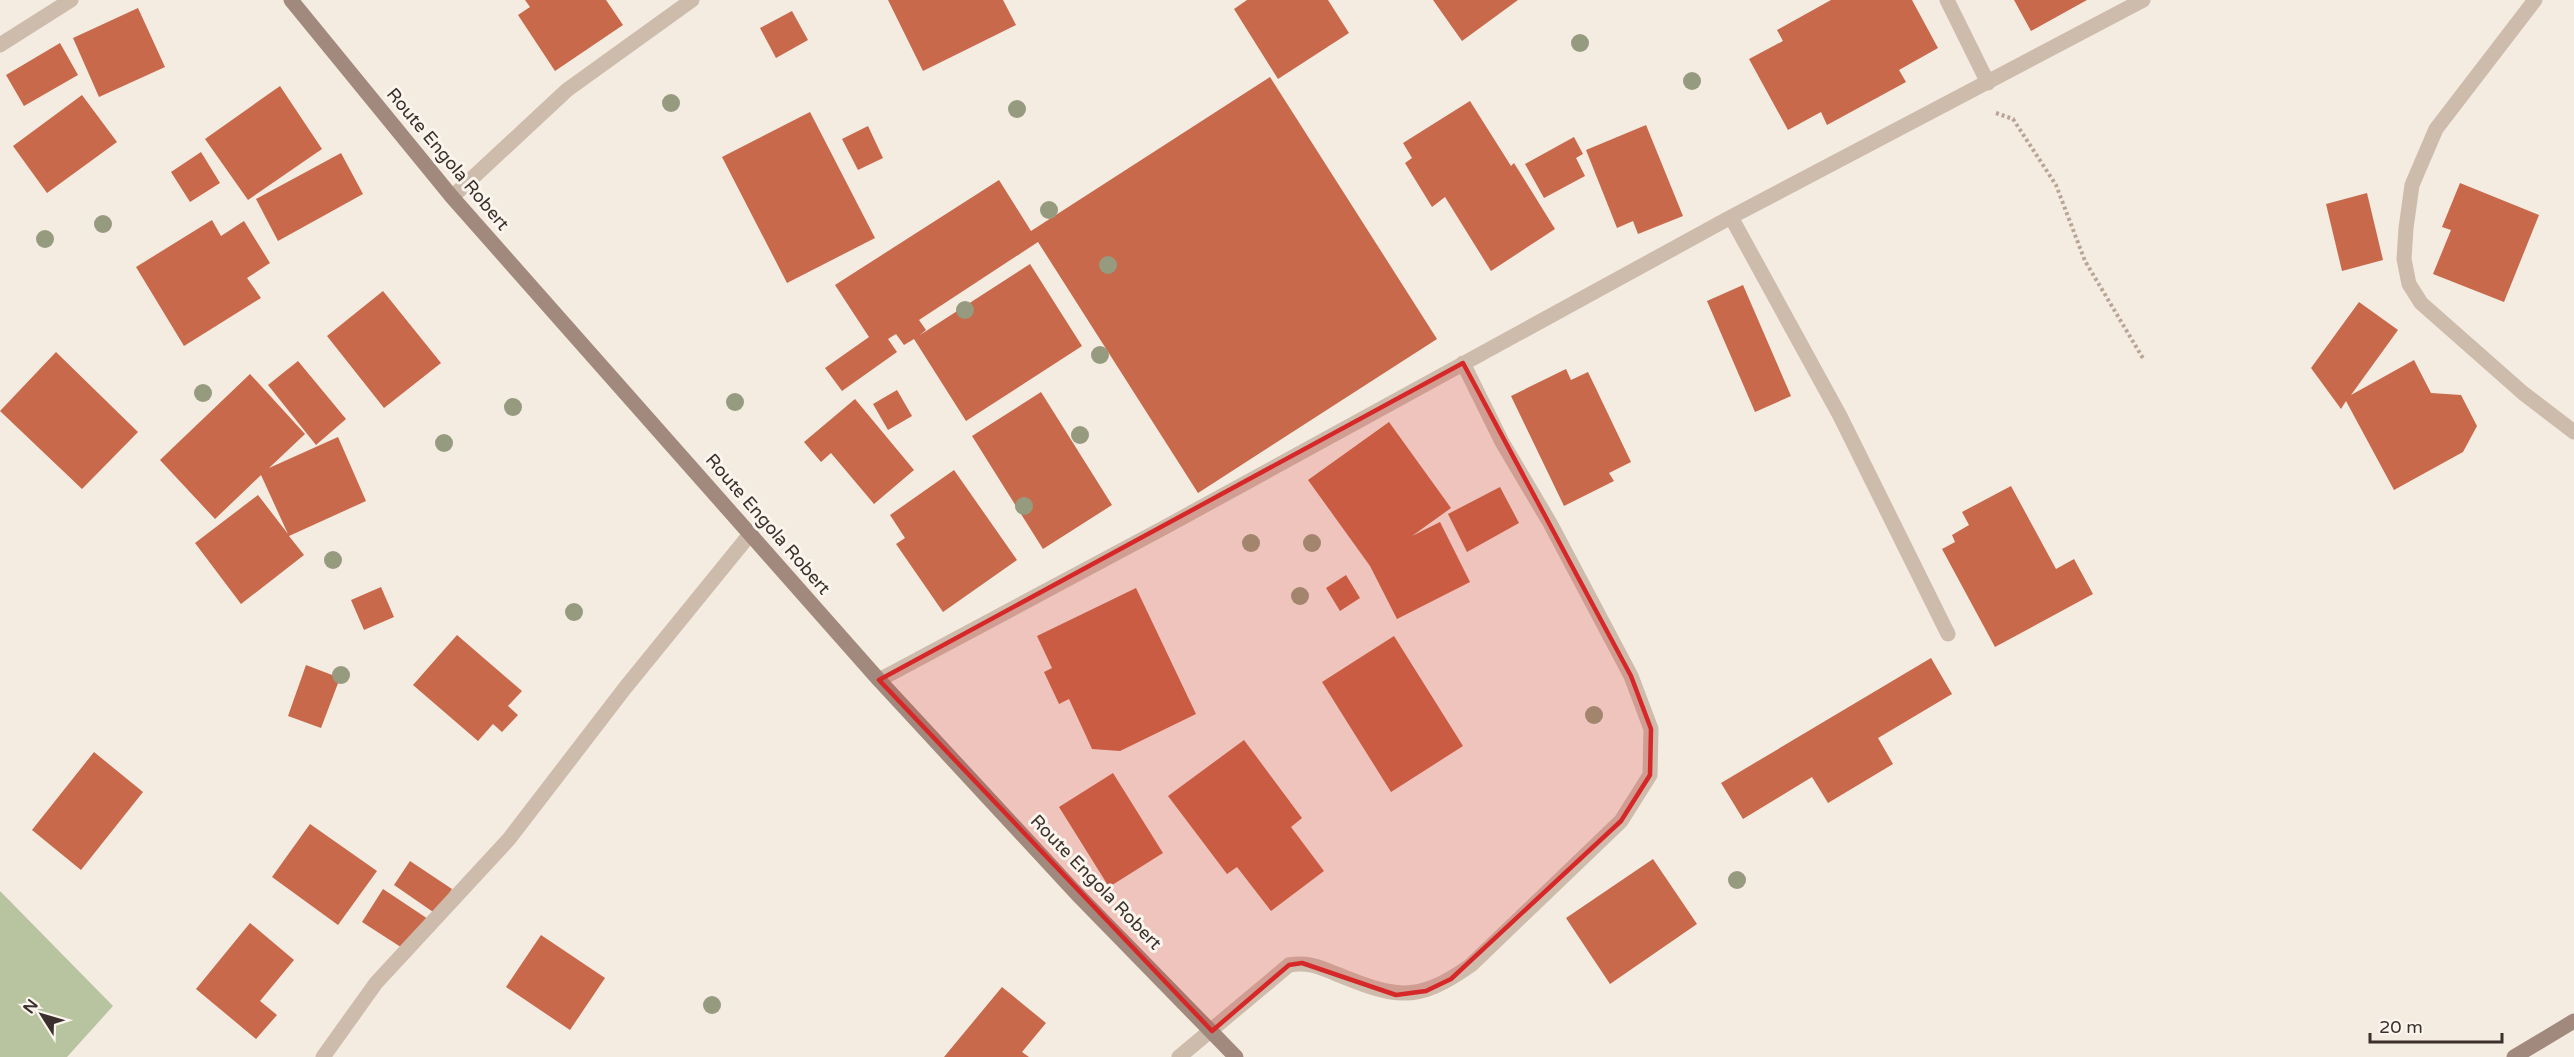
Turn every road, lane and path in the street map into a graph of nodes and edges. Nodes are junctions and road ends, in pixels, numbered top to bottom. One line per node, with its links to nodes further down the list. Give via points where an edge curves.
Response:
1 (71, 0): 7 (street)
2 (291, 0): 10 (street, Route Engola Robert)
3 (692, 0): 10 (street, via 567,90)
4 (1947, 0): 8 (street)
5 (2143, 0): 8 (street)
6 (2535, 0): 14 (street, via 2436,129 2412,185 2404,259 2409,284 2421,303 2523,393)
7 (0, 45)
8 (1988, 83): 9 (street)
9 (1956, 99): 11 (street); 12 (path, via 2013,119 2056,185 2085,261)
10 (452, 197): 15 (street, Route Engola Robert)
11 (1731, 217): 13 (street); 16 (street, via 1840,416)
12 (2144, 360)
13 (1463, 363): 17 (street); 19 (street, via 1631,676 1651,729 1650,775 1621,821 1471,965 1451,979 1426,991 1396,994 1318,966 1289,965)
14 (2574, 432)
15 (751, 533): 17 (street, Route Engola Robert); 20 (street, via 509,839 376,983)
16 (1948, 634)
17 (879, 680): 19 (street, Route Engola Robert, via 1077,894)
18 (2574, 1021): 23 (street)
19 (1212, 1031): 21 (street); 22 (street, Route Engola Robert)
20 (323, 1057)
21 (1179, 1057)
22 (1236, 1057)
23 (2514, 1057)

